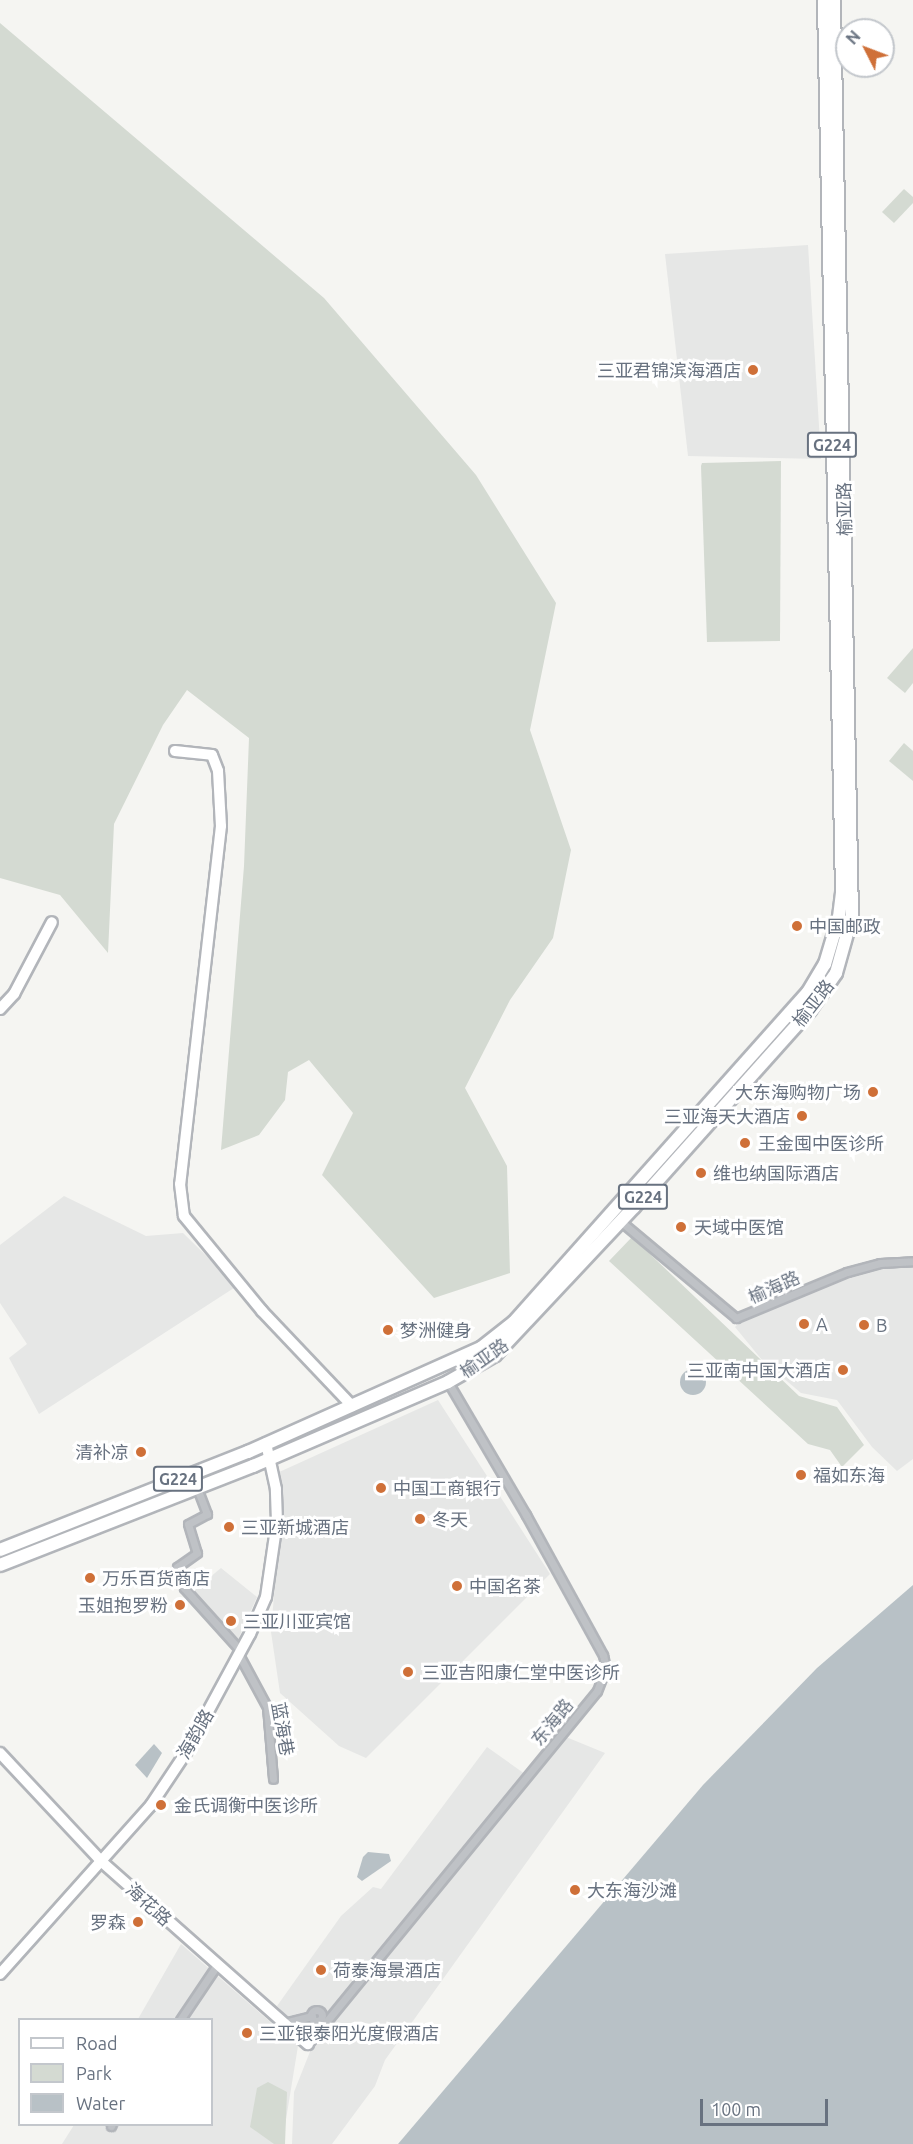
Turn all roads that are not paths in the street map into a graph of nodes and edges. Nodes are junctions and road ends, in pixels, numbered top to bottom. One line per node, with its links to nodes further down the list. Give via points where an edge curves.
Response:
1 (824, 0): 6 (highway, 榆亚路 / G224, via 839,917 825,964 808,992)
2 (834, 0): 7 (highway, 榆亚路 / G224, via 852,916 836,973 810,1010)
3 (175, 751): 10 (street, via 212,755 218,771 221,826 180,1184 184,1216 262,1311)
4 (52, 922): 5 (street, via 14,994)
5 (0, 1009)
6 (611, 1212): 7 (street, 榆海路); 10 (highway, 榆亚路 / G224, via 514,1322 481,1348)
7 (621, 1221): 8 (street, 榆海路, via 736,1318 847,1272 880,1263); 9 (highway, 榆亚路 / G224, via 495,1354)
8 (913, 1261)
9 (448, 1382): 12 (highway, 榆亚路 / G224); 22 (street, 东海路, via 526,1515 603,1655 606,1668 597,1690)
10 (352, 1406): 11 (highway, 榆亚路 / G224)
11 (266, 1443): 12 (street, 海韵路); 14 (highway, 榆亚路 / G224)
12 (269, 1457): 13 (highway, 榆亚路 / G224); 16 (street, 海韵路, via 276,1489 272,1567 266,1597)
13 (196, 1488): 15 (highway, 榆亚路 / G224); 16 (street, 蓝海巷, via 207,1514 188,1524 197,1552 177,1567 189,1583 184,1588)
14 (0, 1550)
15 (0, 1565)
16 (240, 1653): 18 (street, 蓝海巷, via 267,1707); 19 (street, 海韵路, via 171,1775)
17 (0, 1753): 19 (street, 海花路)
18 (273, 1779)
19 (102, 1863): 20 (street, 海花路); 21 (street, 海韵路)
20 (217, 1965): 23 (street); 24 (street, 海花路)
21 (0, 1974)
22 (339, 2011): 24 (street, via 322,2014 317,2010 312,2016); 25 (street, 东海路)
23 (181, 2018)
24 (284, 2023): 25 (street, 海花路)
25 (308, 2044)

